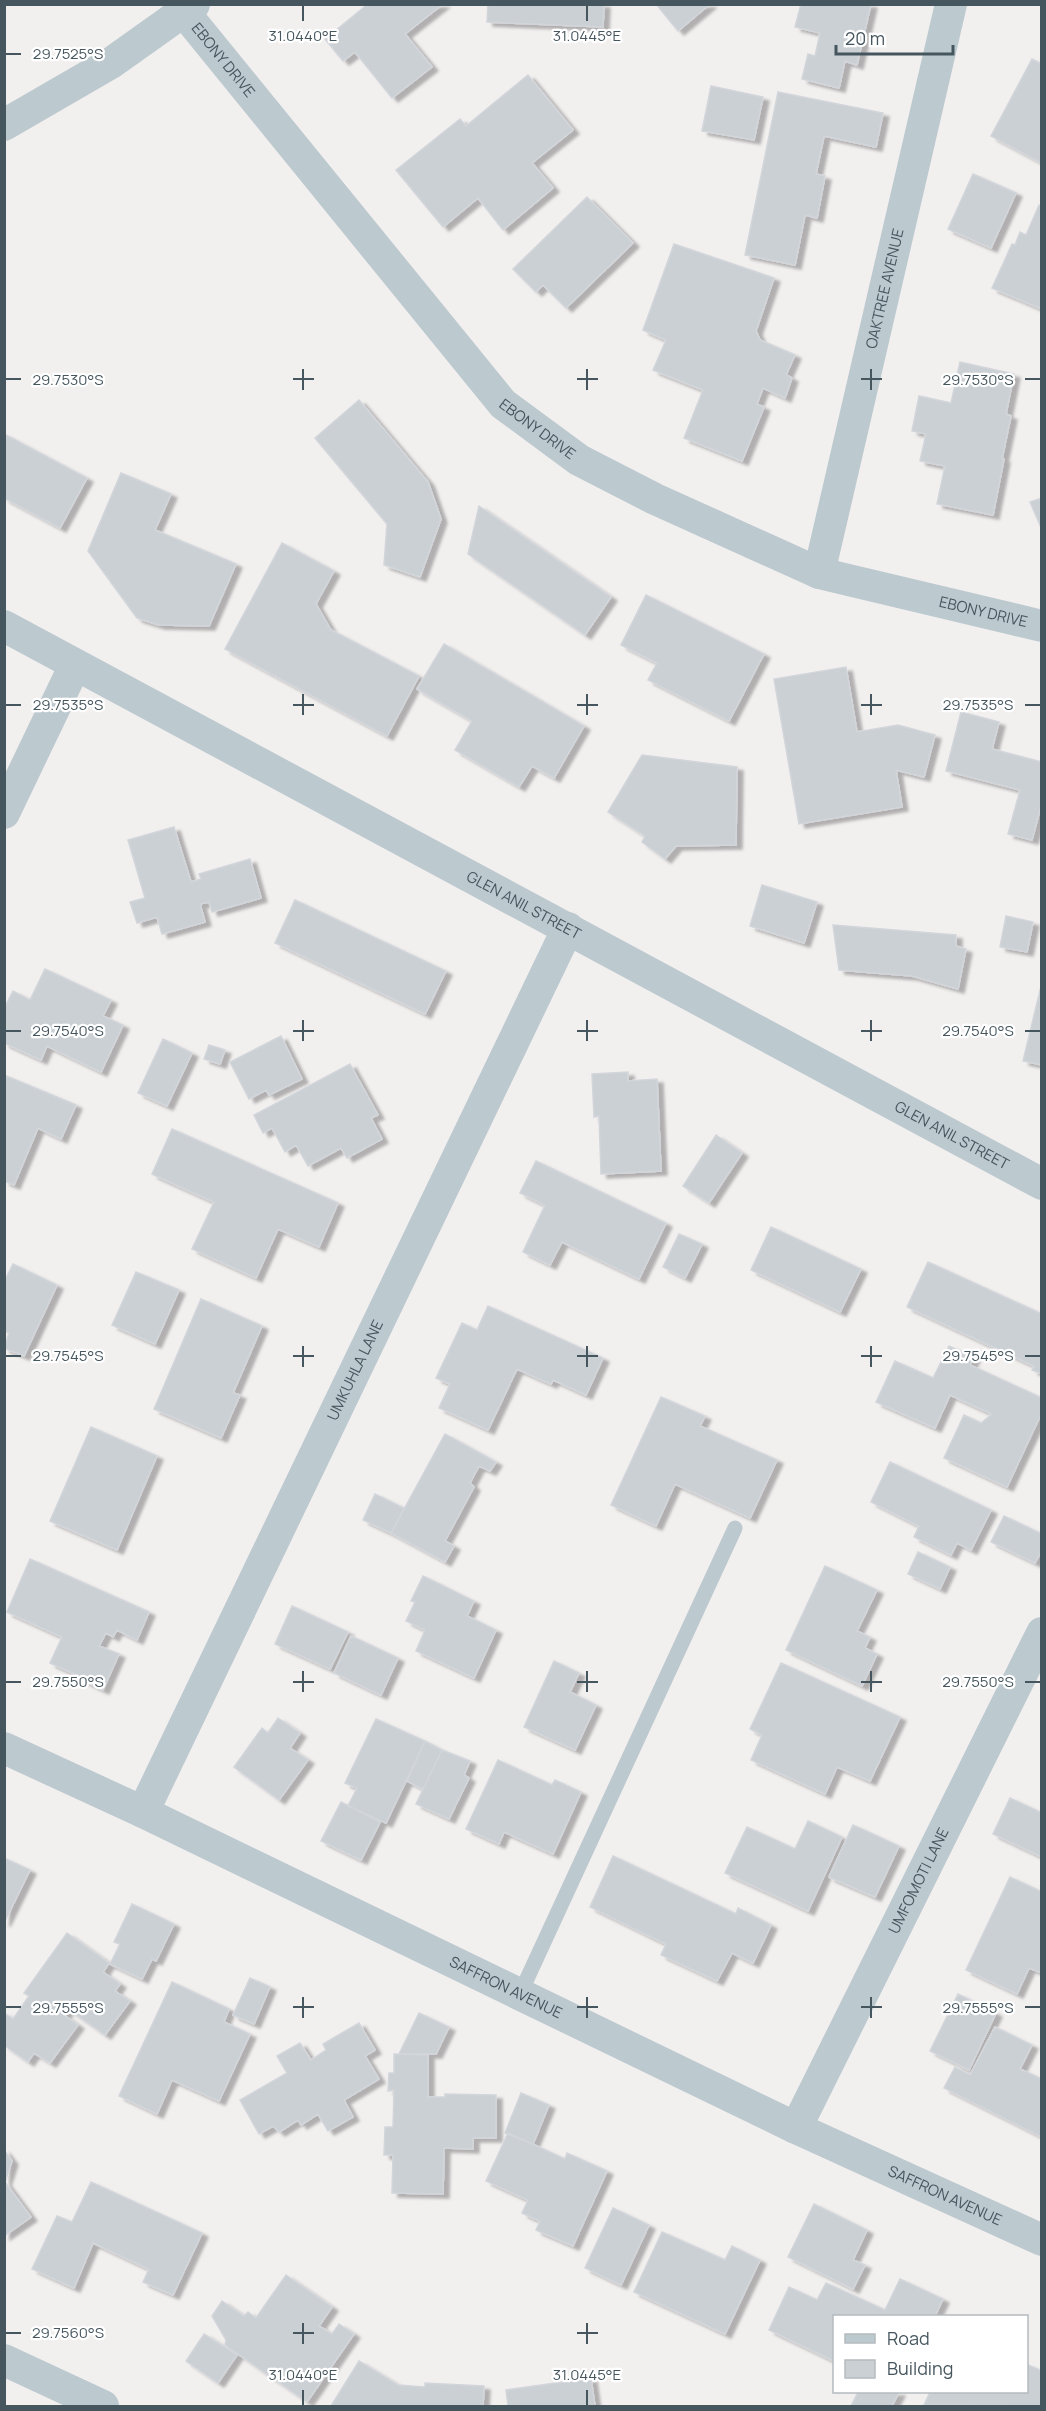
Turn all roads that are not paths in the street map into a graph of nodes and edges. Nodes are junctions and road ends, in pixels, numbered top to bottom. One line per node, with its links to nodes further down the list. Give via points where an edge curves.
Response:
1 (951, 4): 4 (street, OAKTREE AVENUE)
2 (189, 8): 3 (street, via 111,63); 4 (street, EBONY DRIVE, via 503,404 579,460)
3 (4, 125)
4 (819, 573): 6 (street, EBONY DRIVE)
5 (4, 626): 7 (street, GLEN ANIL STREET)
6 (1041, 626)
7 (75, 665): 8 (street); 9 (street, GLEN ANIL STREET)
8 (4, 813)
9 (568, 928): 10 (street, GLEN ANIL STREET); 14 (street, UMKUHLA LANE)
10 (1041, 1184)
11 (735, 1528): 15 (lane)
12 (1041, 1633): 16 (street, UMFOMOTI LANE)
13 (4, 1748): 14 (street, SAFFRON AVENUE)
14 (143, 1812): 15 (street, SAFFRON AVENUE)
15 (520, 1994): 16 (street, SAFFRON AVENUE)
16 (796, 2128): 17 (street, SAFFRON AVENUE)
17 (1041, 2240)
18 (4, 2360): 19 (street)
19 (103, 2406)

